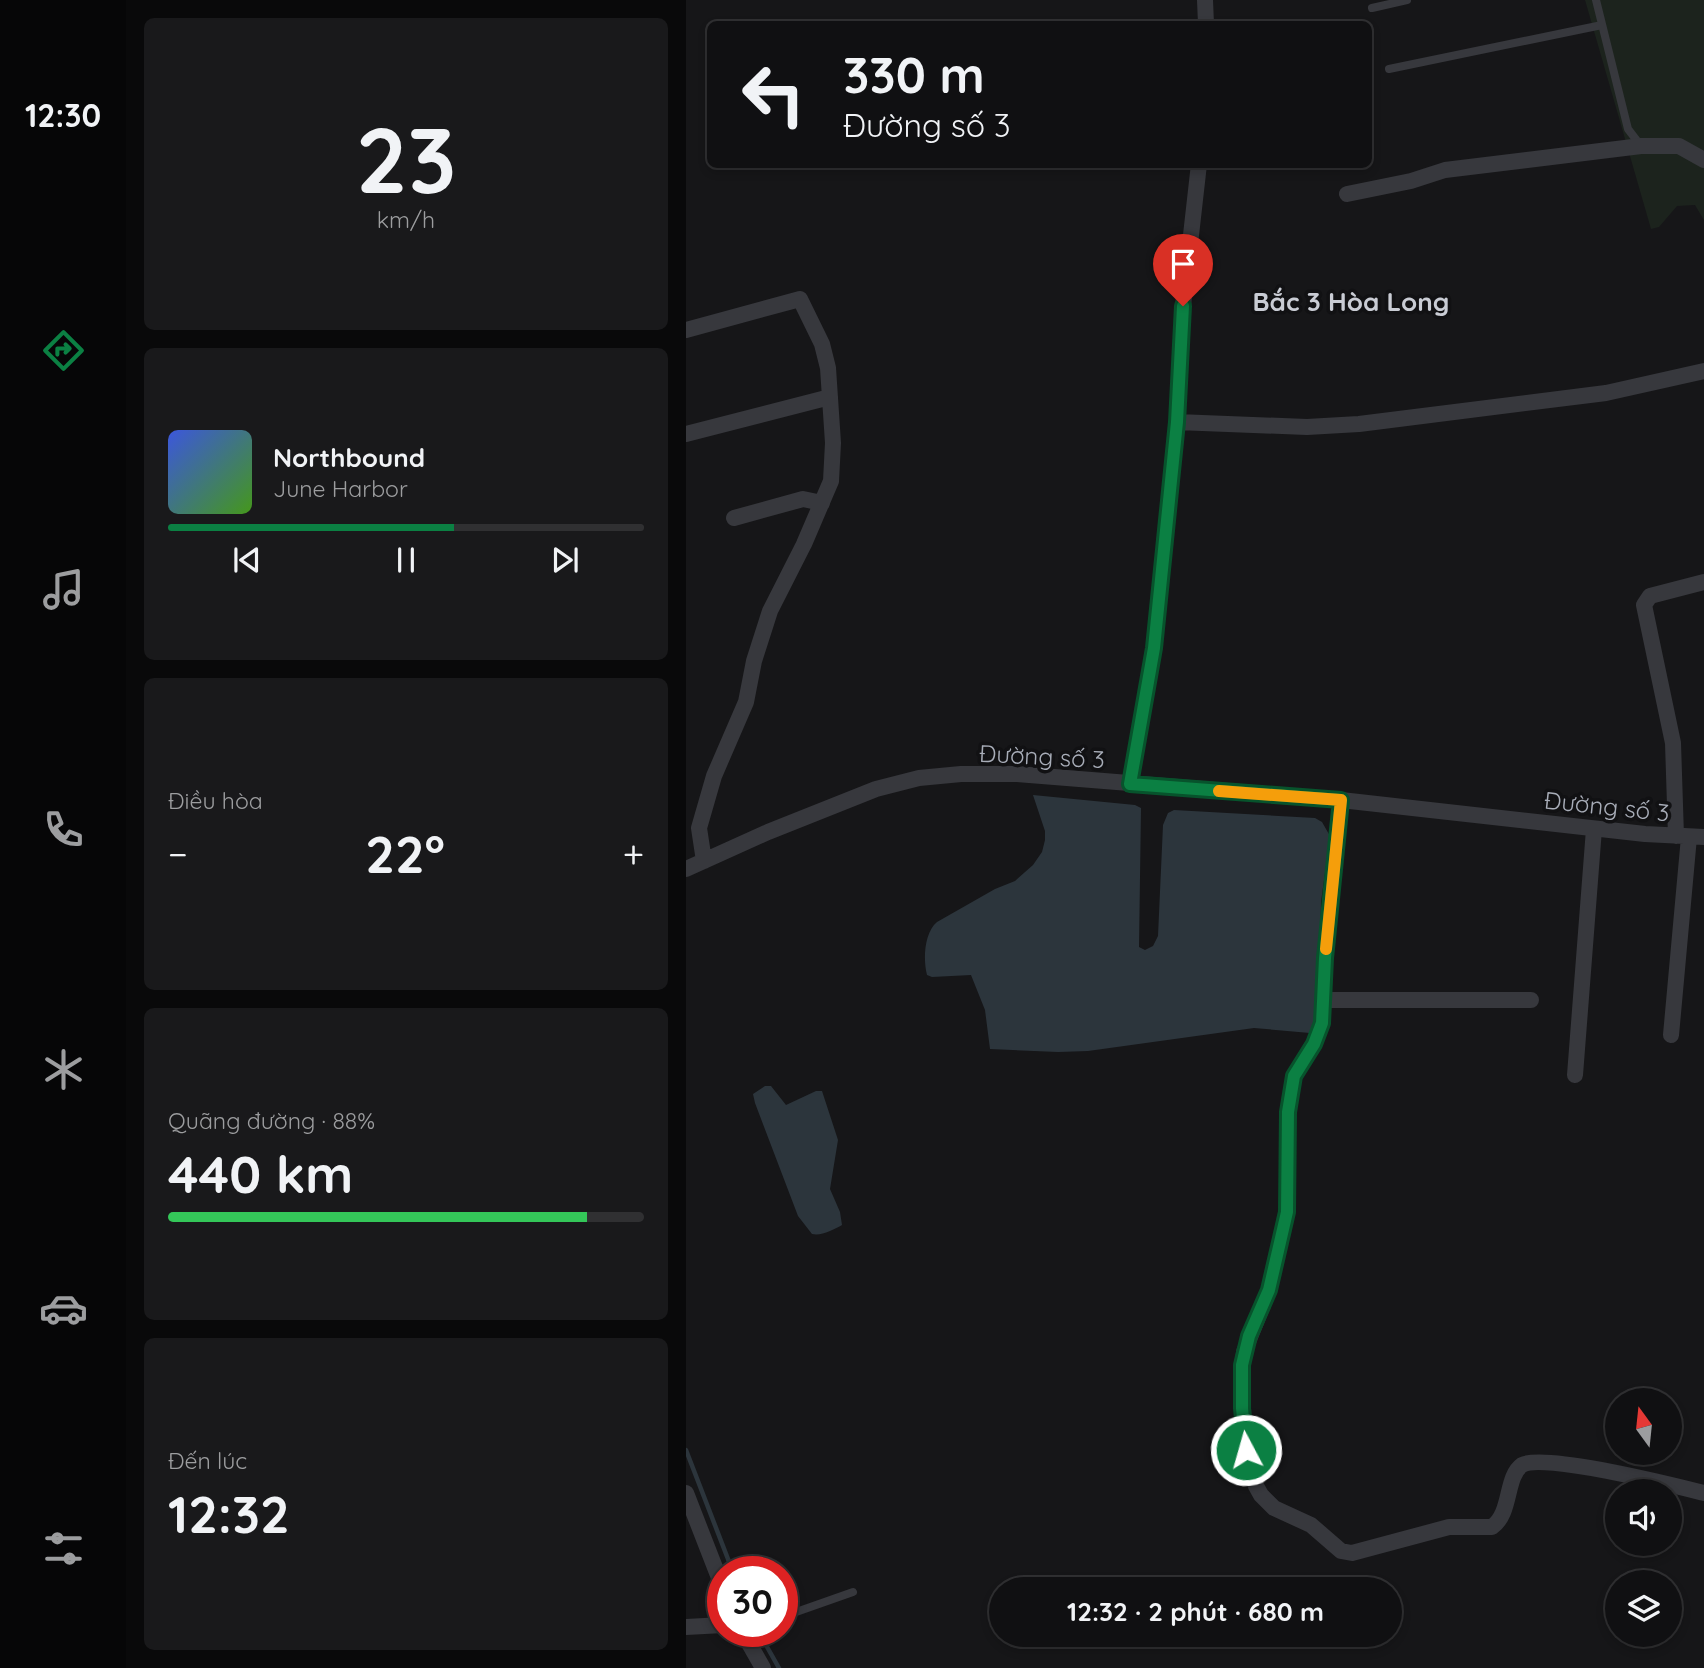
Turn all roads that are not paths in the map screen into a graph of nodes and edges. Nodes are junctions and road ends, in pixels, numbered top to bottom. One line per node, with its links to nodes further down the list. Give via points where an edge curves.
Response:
1 (1205, 0): 5 (street)
2 (1407, 0): 4 (lane)
3 (1596, 0): 6 (lane)
4 (1372, 8)
5 (1206, 21)
6 (1602, 25): 7 (lane); 8 (lane, via 1628,129)
7 (1389, 69)
8 (1641, 146): 9 (street, via 1679,146); 11 (street, via 1445,170)
9 (1704, 160)
10 (1199, 168): 15 (street, via 1183,306)
11 (1347, 194)
12 (687, 327): 14 (street, via 800,299 822,344)
13 (1704, 371): 15 (street, via 1606,393 1359,424 1307,427)
14 (830, 397): 16 (street); 17 (street, via 831,481)
15 (1177, 422): 20 (street, via 1154,648)
16 (686, 435)
17 (822, 503): 18 (street, via 803,499); 24 (street, via 770,611 746,702 714,776 699,828)
18 (734, 518)
19 (1704, 582): 23 (street, via 1655,594 1646,598 1644,605)
20 (1130, 784): 21 (street, Đường số 3); 24 (street, Đường số 3, via 1017,774 919,778 844,801)
21 (1341, 800): 22 (street, Đường số 3); 26 (street)
22 (1594, 829): 23 (street, Đường số 3); 29 (street)
23 (1690, 837): 28 (street)
24 (704, 861): 25 (street, Đường số 3)
25 (686, 869)
26 (1325, 1000): 27 (street); 31 (street, via 1319,1033 1294,1076 1288,1112 1287,1212 1269,1290 1242,1365 1246,1450 1261,1495 1273,1508 1311,1525 1341,1551 1352,1553 1449,1527 1492,1527 1501,1518 1517,1470 1528,1463 1601,1469)
27 (1531, 1000)
28 (1671, 1035)
29 (1575, 1075)
30 (686, 1493): 32 (street)
31 (1704, 1493)
32 (711, 1556)
33 (853, 1592): 34 (lane)
34 (798, 1611)
35 (707, 1626): 36 (street)
36 (686, 1627)
37 (752, 1647): 38 (street)
38 (764, 1668)

